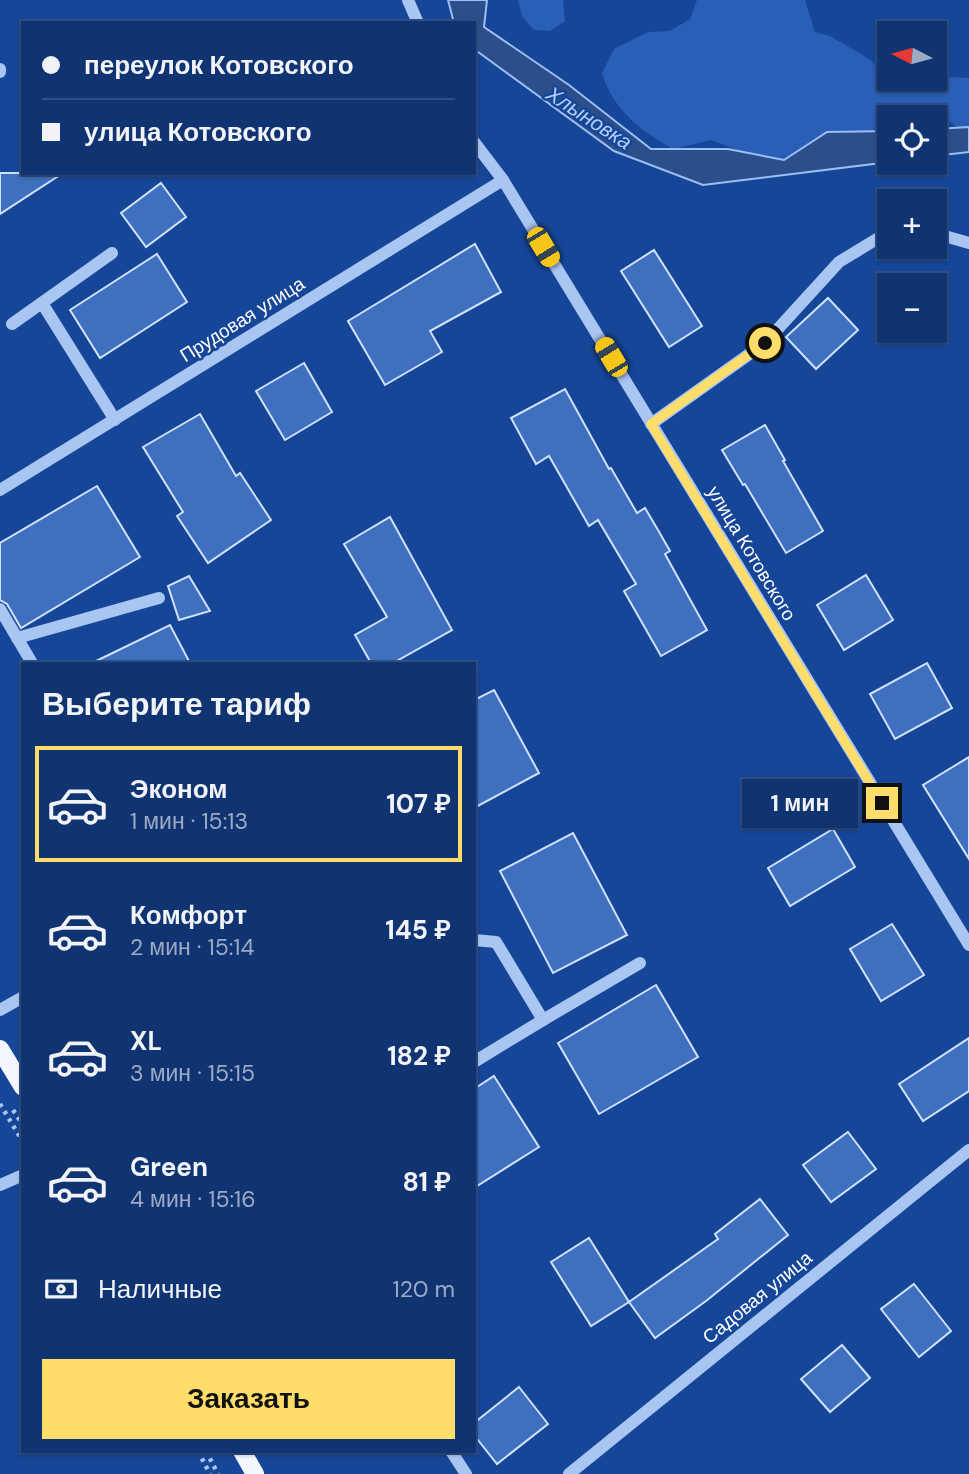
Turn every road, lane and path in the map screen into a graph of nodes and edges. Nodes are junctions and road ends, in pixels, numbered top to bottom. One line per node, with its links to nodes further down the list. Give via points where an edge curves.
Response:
1 (408, 0): 2 (street)
2 (417, 21)
3 (476, 145): 4 (street, улица Котовского)
4 (503, 180): 11 (street, Прудовая улица); 12 (street, улица Котовского)
5 (947, 237): 7 (street)
6 (877, 239): 12 (street, via 839,262 765,343)
7 (969, 243)
8 (112, 253): 9 (street)
9 (42, 303): 10 (street); 11 (street)
10 (12, 324)
11 (115, 420): 13 (street, Прудовая улица)
12 (651, 424): 19 (street, улица Котовского)
13 (0, 490)
14 (159, 598): 16 (street)
15 (0, 609): 16 (street)
16 (18, 638): 17 (street)
17 (31, 662)
18 (476, 940): 23 (street, via 496,942)
19 (969, 945)
20 (640, 962): 23 (street)
21 (21, 998): 22 (street)
22 (0, 1010)
23 (542, 1020): 25 (street)
24 (0, 1051): 26 (main road)
25 (476, 1061)
26 (21, 1084)
27 (0, 1104): 28 (path)
28 (21, 1139)
29 (969, 1150): 40 (street, Садовая улица)
30 (21, 1176): 31 (street)
31 (0, 1185)
32 (199, 1453): 36 (path)
33 (206, 1453): 37 (path)
34 (243, 1453): 38 (main road)
35 (452, 1453): 39 (street)
36 (210, 1474)
37 (218, 1474)
38 (255, 1474)
39 (466, 1474)
40 (569, 1474)

